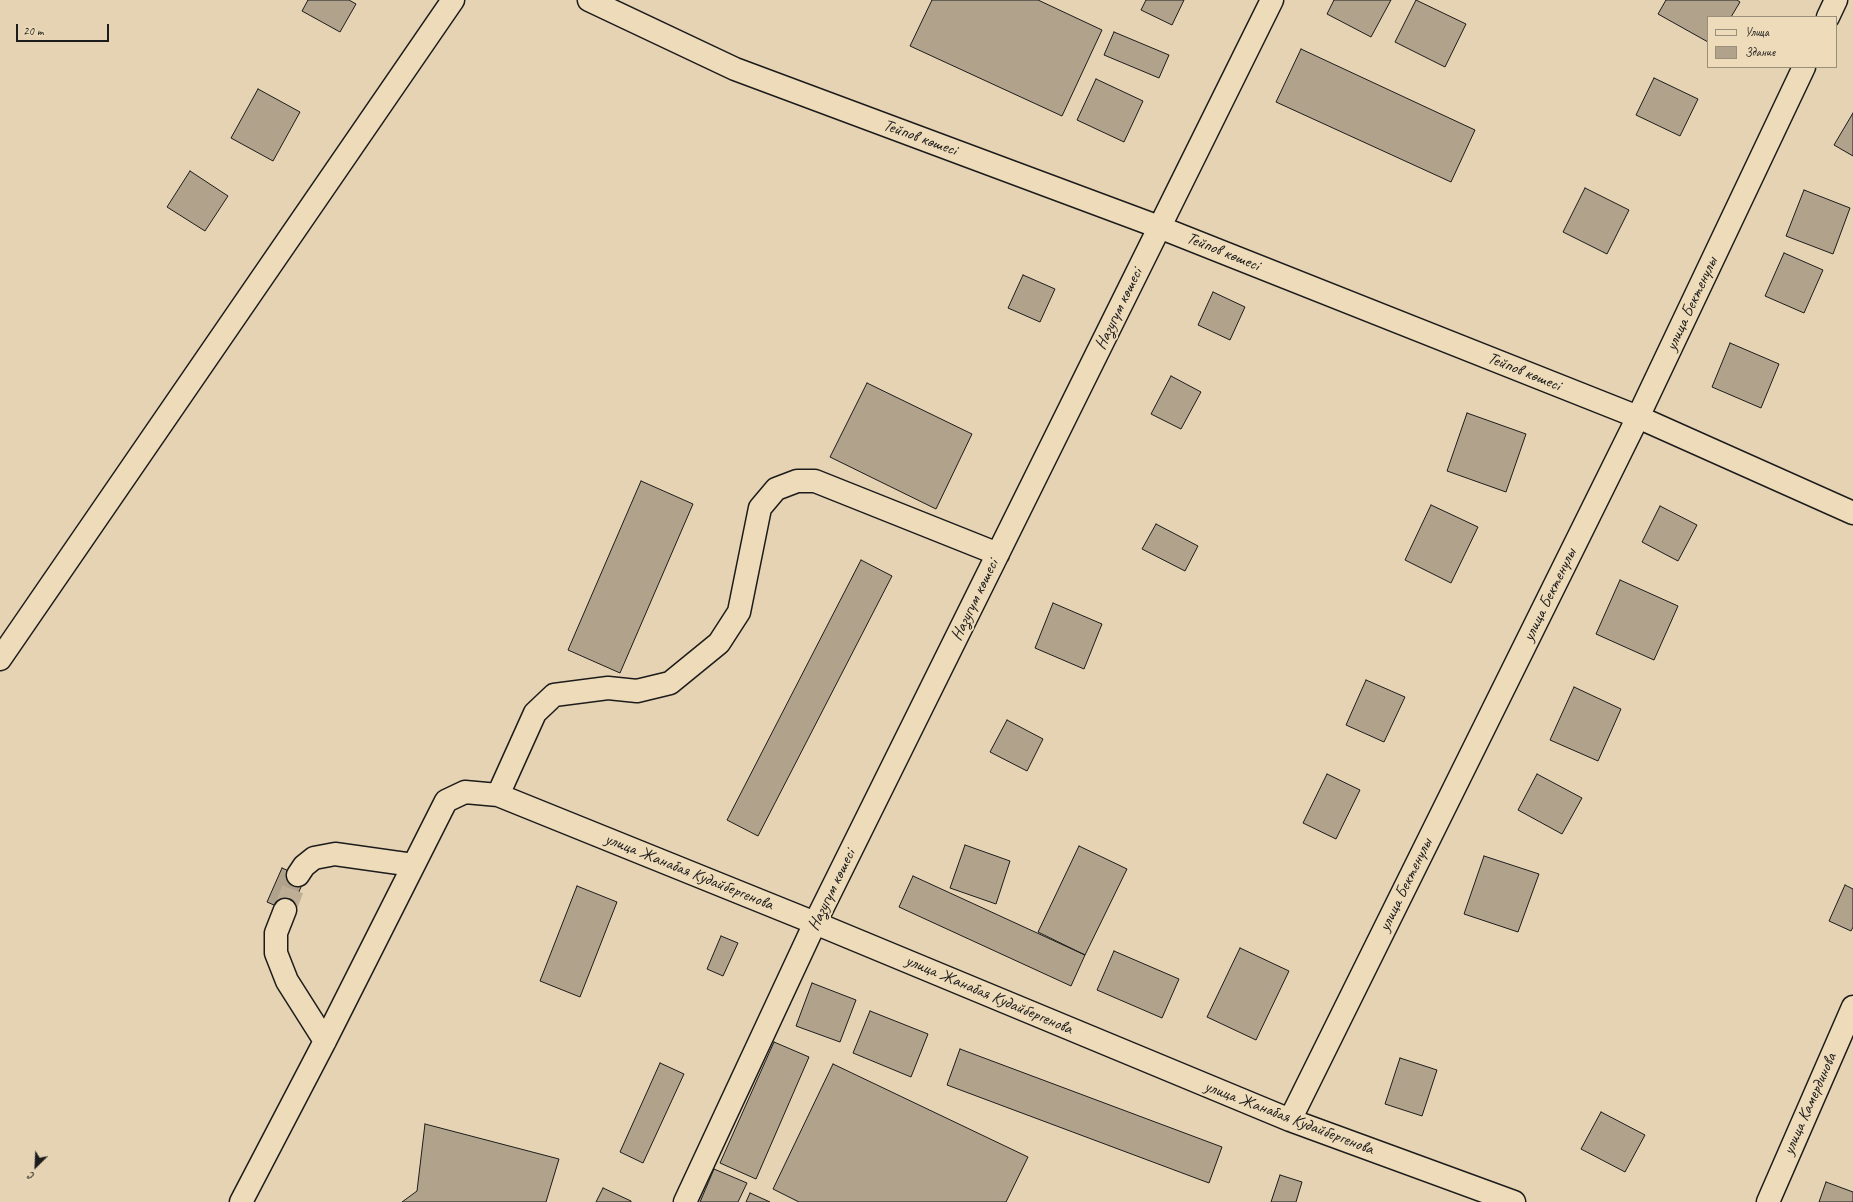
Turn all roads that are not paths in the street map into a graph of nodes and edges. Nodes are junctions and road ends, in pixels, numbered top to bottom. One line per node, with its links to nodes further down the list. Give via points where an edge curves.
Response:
1 (453, 0): 11 (street)
2 (589, 0): 7 (street, Тейпов көшесі, via 735,69)
3 (1272, 0): 7 (street, Назугум көшесі)
4 (1836, 0): 5 (street)
5 (1828, 16)
6 (1804, 68): 8 (street, улица Бектенулы)
7 (1159, 227): 8 (street, Тейпов көшесі); 10 (street, Назугум көшесі)
8 (1638, 417): 9 (street, Тейпов көшесі); 19 (street, улица Бектенулы)
9 (1853, 513)
10 (998, 554): 12 (street, via 815,481 797,481 776,489 760,508 740,612 719,642 670,683 637,690 608,688 554,695 535,713); 16 (street, Назугум көшесі)
11 (0, 659)
12 (498, 795): 13 (street, улица Жанабая Кудайбергенова, via 465,792 446,801); 16 (street, улица Жанабая Кудайбергенова)
13 (413, 865): 14 (street, via 336,854 314,858); 18 (street)
14 (298, 875)
15 (285, 910): 18 (street, via 276,933 276,952 287,980)
16 (815, 923): 19 (street, улица Жанабая Кудайбергенова); 21 (street, Назугум көшесі)
17 (1853, 1007): 23 (street, улица Камердинова)
18 (325, 1041): 20 (street)
19 (1290, 1120): 22 (street, улица Жанабая Кудайбергенова)
20 (241, 1202)
21 (685, 1202)
22 (1514, 1202)
23 (1768, 1202)

